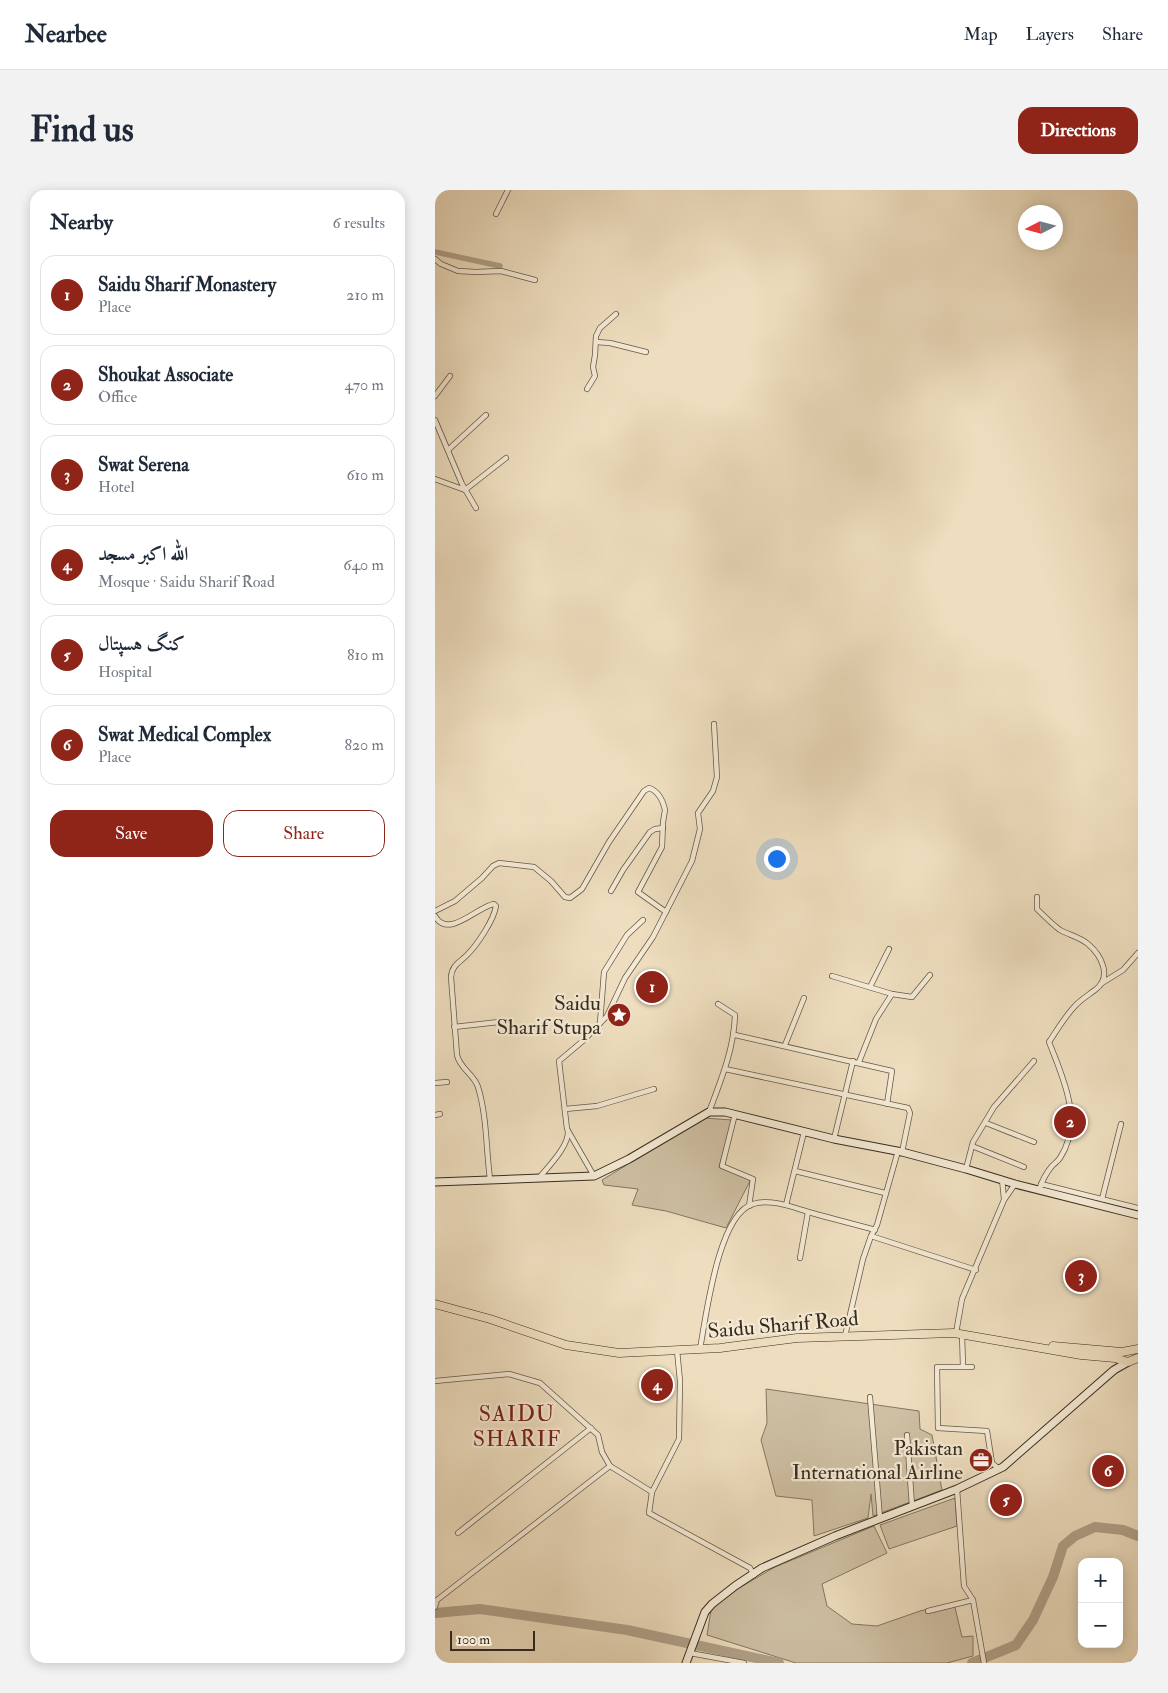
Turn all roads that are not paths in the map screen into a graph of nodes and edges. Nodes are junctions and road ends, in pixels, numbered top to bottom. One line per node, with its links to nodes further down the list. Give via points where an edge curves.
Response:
1 (508, 190): 2 (street)
2 (496, 214)
3 (435, 259): 4 (street, via 458,271 501,271)
4 (535, 280)
5 (616, 314): 6 (street, via 600,328)
6 (595, 342): 7 (street); 9 (street, via 595,376)
7 (645, 352)
8 (450, 376): 10 (street)
9 (587, 389)
10 (435, 396)
11 (486, 415): 13 (street)
12 (435, 420): 13 (street)
13 (448, 450): 16 (street)
14 (506, 458): 16 (street)
15 (435, 479): 16 (street)
16 (465, 490): 17 (street)
17 (476, 508)
18 (714, 724): 23 (street, via 717,777 713,791 697,813 700,829 692,861)
19 (663, 828): 20 (street, via 650,832); 22 (street, via 665,807 654,790 647,788 609,842 582,889 573,896 565,897 534,866 499,863 455,901); 23 (street, via 662,847 638,892)
20 (611, 891)
21 (1037, 897): 30 (street, via 1037,909 1060,930 1087,943 1099,956 1104,965)
22 (435, 911)
23 (666, 912): 36 (street)
24 (435, 916): 37 (street, via 439,922 451,925 488,905 496,906 472,949 451,971)
25 (643, 920): 36 (street, via 627,935 605,972)
26 (889, 949): 31 (street)
27 (1138, 954): 30 (street, via 1123,970)
28 (930, 974): 32 (street, via 912,997)
29 (832, 976): 31 (street)
30 (1101, 984): 69 (street, via 1066,1016 1049,1042 1070,1100 1070,1135 1060,1159)
31 (870, 988): 32 (street)
32 (892, 994): 42 (street, via 876,1019)
33 (804, 998): 39 (street)
34 (718, 1004): 38 (street, via 735,1015)
35 (508, 1021): 37 (street)
36 (600, 1023): 49 (street, via 559,1061)
37 (454, 1027): 65 (street, via 459,1062 478,1086)
38 (735, 1035): 39 (street); 43 (street)
39 (785, 1045): 40 (street)
40 (853, 1061): 42 (street); 47 (street)
41 (1034, 1061): 52 (street, via 994,1107)
42 (859, 1062): 48 (street, via 892,1071)
43 (725, 1069): 47 (street); 50 (street)
44 (447, 1082): 45 (street)
45 (435, 1083)
46 (654, 1089): 49 (street, via 597,1106)
47 (845, 1094): 48 (street); 56 (street)
48 (887, 1104): 59 (street, via 910,1110)
49 (565, 1109): 54 (street)
50 (709, 1112): 51 (street); 63 (street)
51 (735, 1114): 55 (street); 74 (street, via 722,1166 753,1179)
52 (986, 1123): 57 (street); 58 (street)
53 (1121, 1124): 71 (street)
54 (567, 1129): 63 (street); 64 (street, via 565,1143)
55 (804, 1132): 56 (street); 62 (street)
56 (834, 1139): 59 (street)
57 (1034, 1142)
58 (972, 1146): 60 (street); 61 (street)
59 (900, 1152): 61 (street); 70 (street)
60 (1024, 1167)
61 (966, 1169): 66 (street)
62 (795, 1171): 70 (street); 73 (street)
63 (594, 1176): 64 (street)
64 (539, 1178): 65 (street)
65 (490, 1179): 67 (street)
66 (1002, 1179): 68 (street); 72 (street)
67 (435, 1182)
68 (1015, 1184): 69 (street); 72 (street)
69 (1040, 1187): 71 (street); 77 (street)
70 (885, 1193): 78 (street)
71 (1103, 1198): 75 (street)
72 (1004, 1200): 81 (street)
73 (786, 1205): 74 (street, via 762,1202); 76 (street)
74 (749, 1206): 86 (street, via 732,1222 721,1246)
75 (1138, 1208)
76 (808, 1212): 78 (street); 80 (street)
77 (1138, 1215)
78 (875, 1230): 79 (street)
79 (871, 1236): 81 (street); 84 (street)
80 (799, 1258)
81 (976, 1270): 83 (street, via 962,1299)
82 (435, 1304): 88 (main road, Saidu Sharif Road, via 566,1345 619,1353)
83 (958, 1333): 84 (main road, Saidu Sharif Road); 85 (main road, Saidu Sharif Road); 93 (street)
84 (845, 1336): 86 (main road, Saidu Sharif Road)
85 (999, 1338): 89 (main road); 90 (main road, via 1042,1349)
86 (700, 1349): 88 (main road, Saidu Sharif Road)
87 (1138, 1349): 89 (main road)
88 (677, 1350): 102 (street, via 679,1439)
89 (1128, 1352): 90 (main road)
90 (1115, 1358): 92 (main road)
91 (1138, 1358): 92 (main road)
92 (1128, 1362): 100 (street, via 1114,1370)
93 (963, 1367): 94 (street); 100 (street, via 937,1367 938,1428 987,1431 992,1463)
94 (972, 1367)
95 (435, 1380): 97 (street, via 509,1374 540,1382)
96 (870, 1397): 104 (street)
97 (591, 1428): 99 (street, via 598,1435); 105 (street)
98 (907, 1435): 103 (street)
99 (610, 1466): 102 (street); 108 (street, via 437,1600)
100 (999, 1469): 101 (street)
101 (957, 1489): 103 (street); 107 (street, via 964,1586)
102 (652, 1492): 106 (street, via 649,1513 750,1568)
103 (912, 1506): 104 (street)
104 (879, 1519): 106 (street, via 762,1568)
105 (458, 1533)
106 (754, 1575): 110 (street, via 727,1592 705,1612)
107 (973, 1600): 109 (street); 114 (street)
108 (435, 1606)
109 (928, 1611)
110 (690, 1653): 112 (street); 113 (street)
111 (1138, 1661): 115 (street)
112 (686, 1663)
113 (744, 1663)
114 (984, 1663)
115 (1132, 1663)

